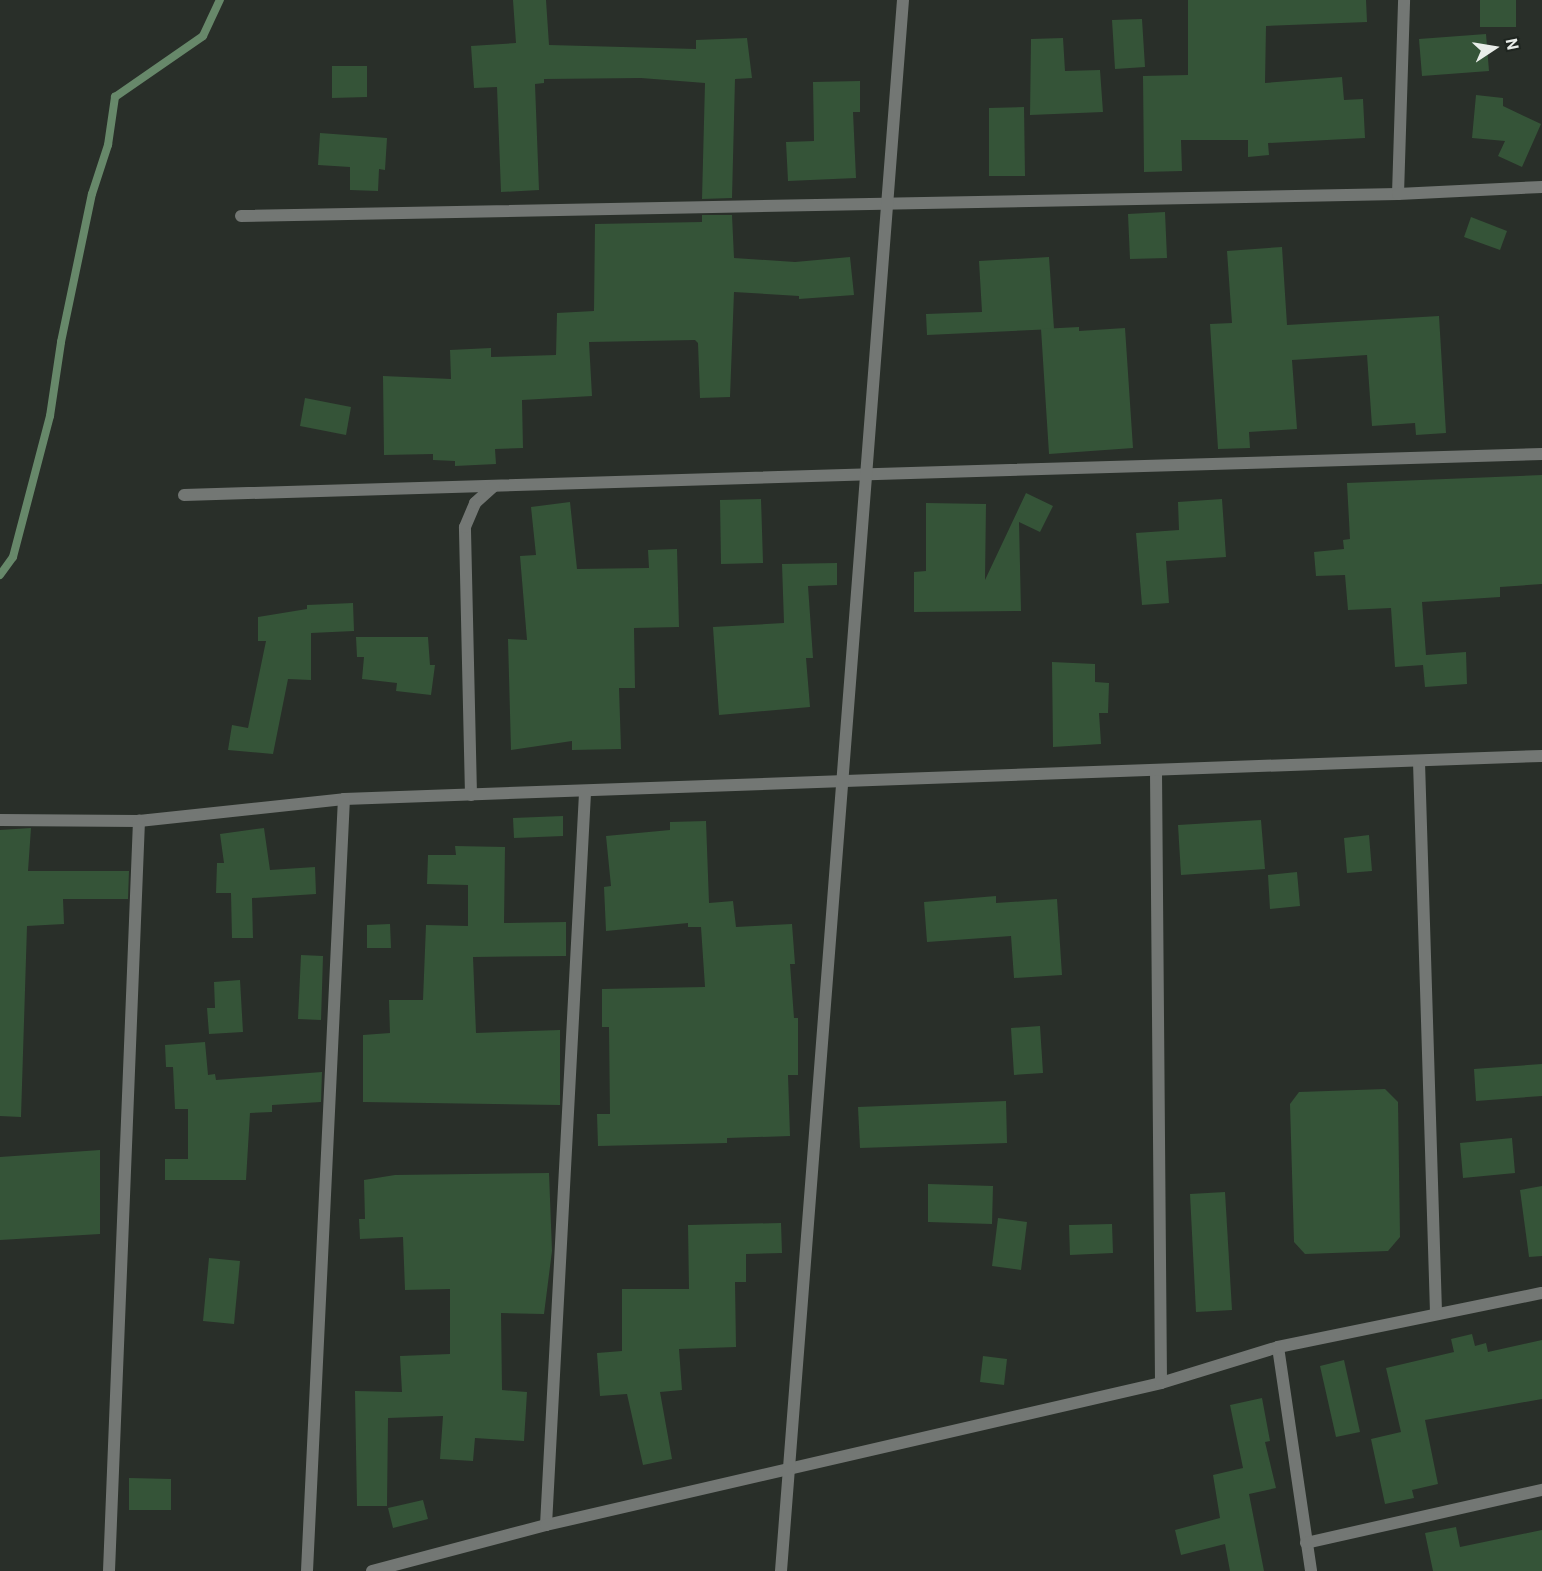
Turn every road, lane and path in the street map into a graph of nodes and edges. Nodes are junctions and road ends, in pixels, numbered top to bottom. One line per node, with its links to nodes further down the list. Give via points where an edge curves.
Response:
1 (903, 0): 5 (street)
2 (1404, 0): 4 (street)
3 (1542, 187): 4 (street)
4 (1398, 194): 5 (street)
5 (888, 204): 6 (street); 8 (street)
6 (241, 216)
7 (1542, 454): 8 (street)
8 (866, 475): 9 (street); 14 (street)
9 (494, 486): 10 (street); 16 (street, via 475,502 465,527)
10 (184, 495)
11 (1542, 756): 12 (street)
12 (1419, 762): 13 (street); 21 (street)
13 (1156, 772): 14 (street); 23 (street)
14 (843, 783): 15 (street); 24 (street)
15 (585, 792): 16 (street); 26 (street)
16 (471, 795): 17 (street)
17 (344, 799): 19 (street); 29 (street)
18 (0, 820): 19 (street)
19 (139, 821): 28 (street)
20 (1542, 1293): 21 (street)
21 (1436, 1313): 22 (street)
22 (1278, 1347): 23 (street); 27 (street)
23 (1161, 1383): 24 (street)
24 (789, 1470): 26 (street); 31 (street)
25 (1542, 1490): 27 (street)
26 (546, 1525): 30 (street)
27 (1306, 1543): 32 (street)
28 (109, 1571)
29 (308, 1571)
30 (372, 1571)
31 (781, 1571)
32 (1311, 1571)

